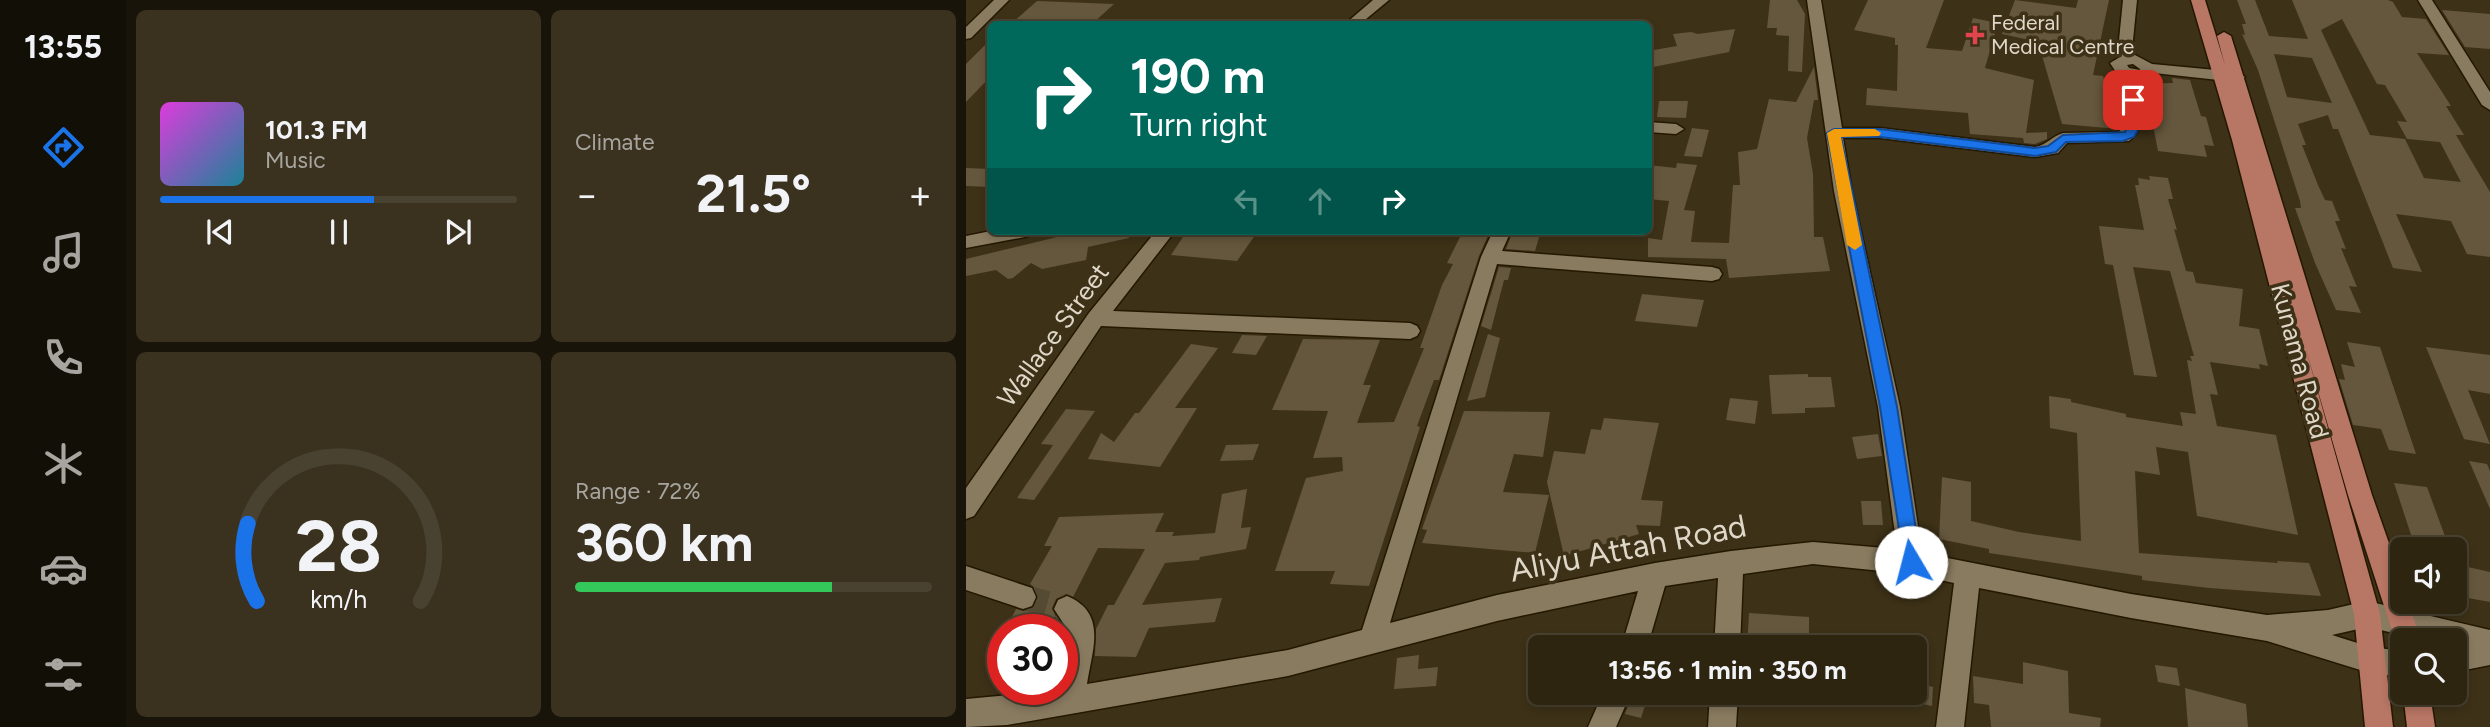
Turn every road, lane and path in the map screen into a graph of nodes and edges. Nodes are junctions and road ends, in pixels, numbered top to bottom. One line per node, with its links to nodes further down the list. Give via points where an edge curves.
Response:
1 (1002, 0): 9 (street)
2 (1382, 0): 8 (street)
3 (1814, 0): 15 (street)
4 (2130, 0): 10 (street)
5 (2198, 0): 11 (main road, Kunama Road)
6 (2212, 0): 11 (main road, Kunama Road)
7 (2425, 0): 12 (street)
8 (1356, 21)
9 (966, 35)
10 (2129, 67): 11 (street, via 2146,73 2148,68); 15 (street, via 2135,125 2123,137 2063,138 2052,149 2035,152 1880,133)
11 (2229, 77): 33 (main road, Kunama Road); 37 (main road, Kunama Road)
12 (2490, 105)
13 (1652, 127): 14 (street)
14 (1676, 130)
15 (1834, 133): 25 (street, via 1888,407)
16 (1004, 235): 19 (street)
17 (1163, 235): 22 (street, Wallace Street)
18 (1500, 235): 20 (street)
19 (966, 242)
20 (1490, 257): 21 (street); 40 (street)
21 (1712, 274)
22 (1097, 318): 23 (street); 24 (street, Wallace Street)
23 (1410, 331)
24 (966, 508)
25 (1911, 562): 26 (street, Aliyu Attah Road, via 1812,552); 28 (street, Aliyu Attah Road)
26 (1731, 563): 27 (street, Aliyu Attah Road); 39 (street)
27 (1655, 575): 38 (street); 40 (street, Aliyu Attah Road)
28 (1968, 575): 35 (street, Aliyu Attah Road); 58 (street)
29 (966, 578): 30 (street)
30 (1023, 597)
31 (1067, 609): 32 (street)
32 (1071, 614)
33 (2367, 614): 35 (street, Aliyu Attah Road, via 2328,623); 36 (street, Aliyu Attah Road); 46 (main road, Kunama Road)
34 (1078, 622): 44 (street, via 1083,628)
35 (2267, 628): 46 (street, Aliyu Attah Road)
36 (2398, 628)
37 (2404, 628)
38 (1638, 635)
39 (1728, 635)
40 (1372, 640): 48 (street, Aliyu Attah Road, via 1288,663)
41 (2467, 640): 42 (street, Aliyu Attah Road)
42 (2490, 643)
43 (2490, 652): 45 (street)
44 (1078, 656)
45 (2467, 657)
46 (2370, 660): 47 (street, Aliyu Attah Road); 59 (main road, Kunama Road)
47 (2390, 662)
48 (1078, 700)
49 (1047, 705): 53 (street, Aliyu Attah Road)
50 (1611, 705): 56 (street)
51 (1723, 705): 57 (street)
52 (2418, 705): 60 (main road)
53 (1007, 712): 54 (street); 55 (street)
54 (966, 713)
55 (966, 727)
56 (1601, 727)
57 (1722, 727)
58 (1950, 727)
59 (2379, 727)
60 (2421, 727)

